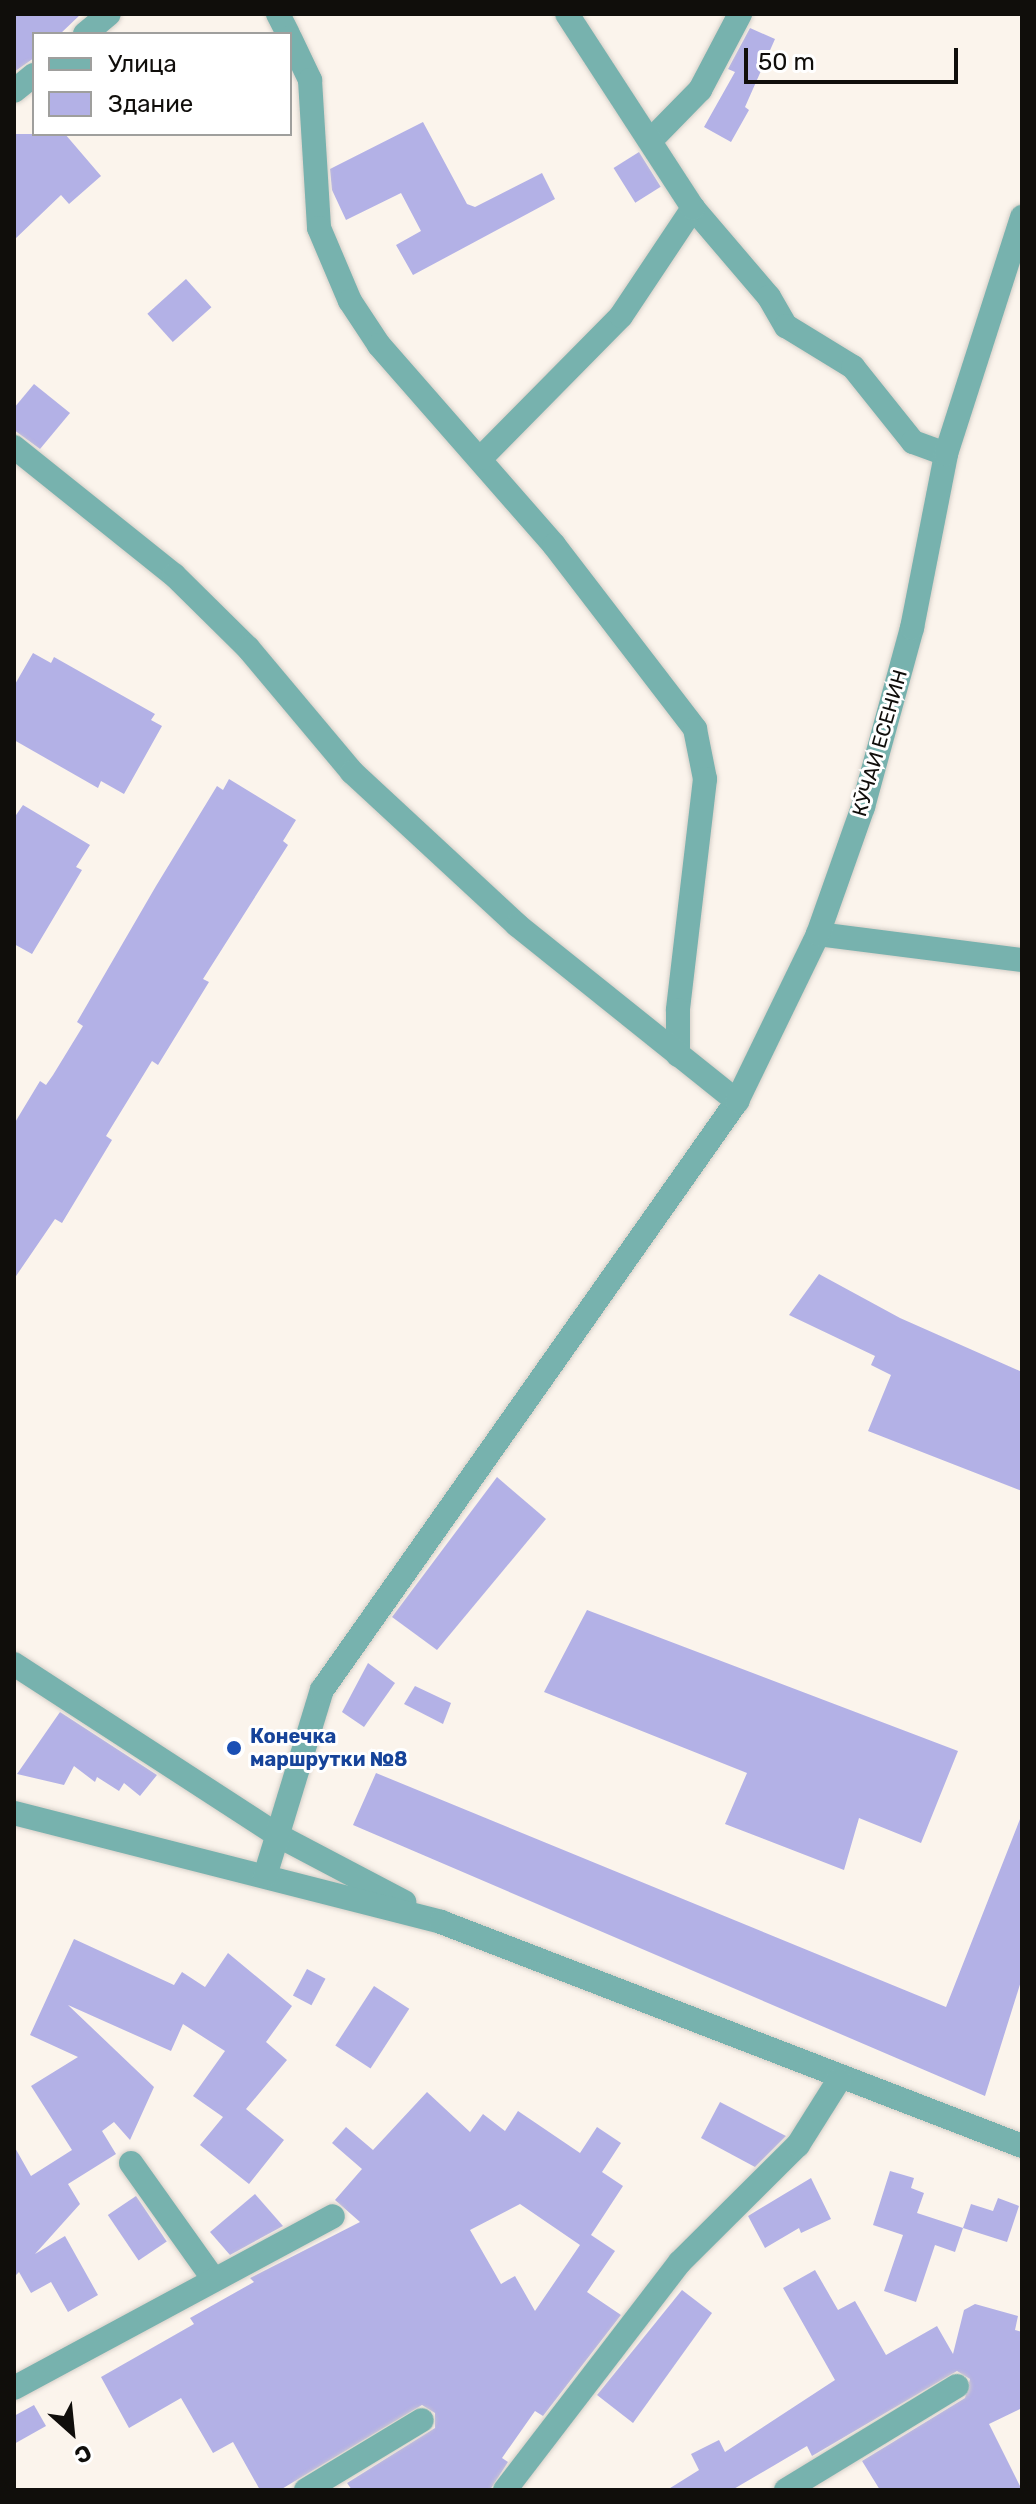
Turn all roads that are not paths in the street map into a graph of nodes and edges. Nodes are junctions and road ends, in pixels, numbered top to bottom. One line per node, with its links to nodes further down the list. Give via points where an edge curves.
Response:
1 (109, 14): 5 (street)
2 (278, 14): 6 (street)
3 (567, 14): 10 (street)
4 (740, 14): 10 (street, via 700,90)
5 (87, 32)
6 (287, 32)
7 (292, 42): 15 (street, via 310,80 319,228 350,301 379,345)
8 (32, 77): 9 (street)
9 (14, 91)
10 (652, 139): 11 (street)
11 (693, 208): 14 (street, via 769,297 786,326 853,367 913,442); 15 (street, via 621,316)
12 (1022, 217): 14 (street, КӮЧАИ ЕСЕНИН)
13 (14, 447): 18 (street, via 174,575 248,648 352,772 517,925)
14 (946, 454): 16 (street, КӮЧАИ ЕСЕНИН, via 912,628 863,807)
15 (481, 458): 18 (street, via 695,729 705,779 678,1010)
16 (818, 934): 17 (street); 19 (street, КӮЧАИ ЕСЕНИН)
17 (1022, 961)
18 (678, 1055): 19 (street)
19 (737, 1101): 22 (street, КӮЧАИ ЕСЕНИН, via 322,1690)
20 (14, 1664): 22 (street)
21 (14, 1813): 23 (street)
22 (277, 1835): 23 (street, КӮЧАИ ЕСЕНИН); 24 (street)
23 (265, 1876): 24 (street)
24 (441, 1922): 25 (street)
25 (839, 2080): 26 (street); 34 (street, via 798,2145 680,2262)
26 (1022, 2146)
27 (131, 2163): 29 (street)
28 (333, 2216): 29 (street)
29 (214, 2280): 31 (street)
30 (957, 2386): 35 (street)
31 (14, 2388)
32 (422, 2420): 33 (street)
33 (306, 2490)
34 (505, 2490)
35 (786, 2490)

